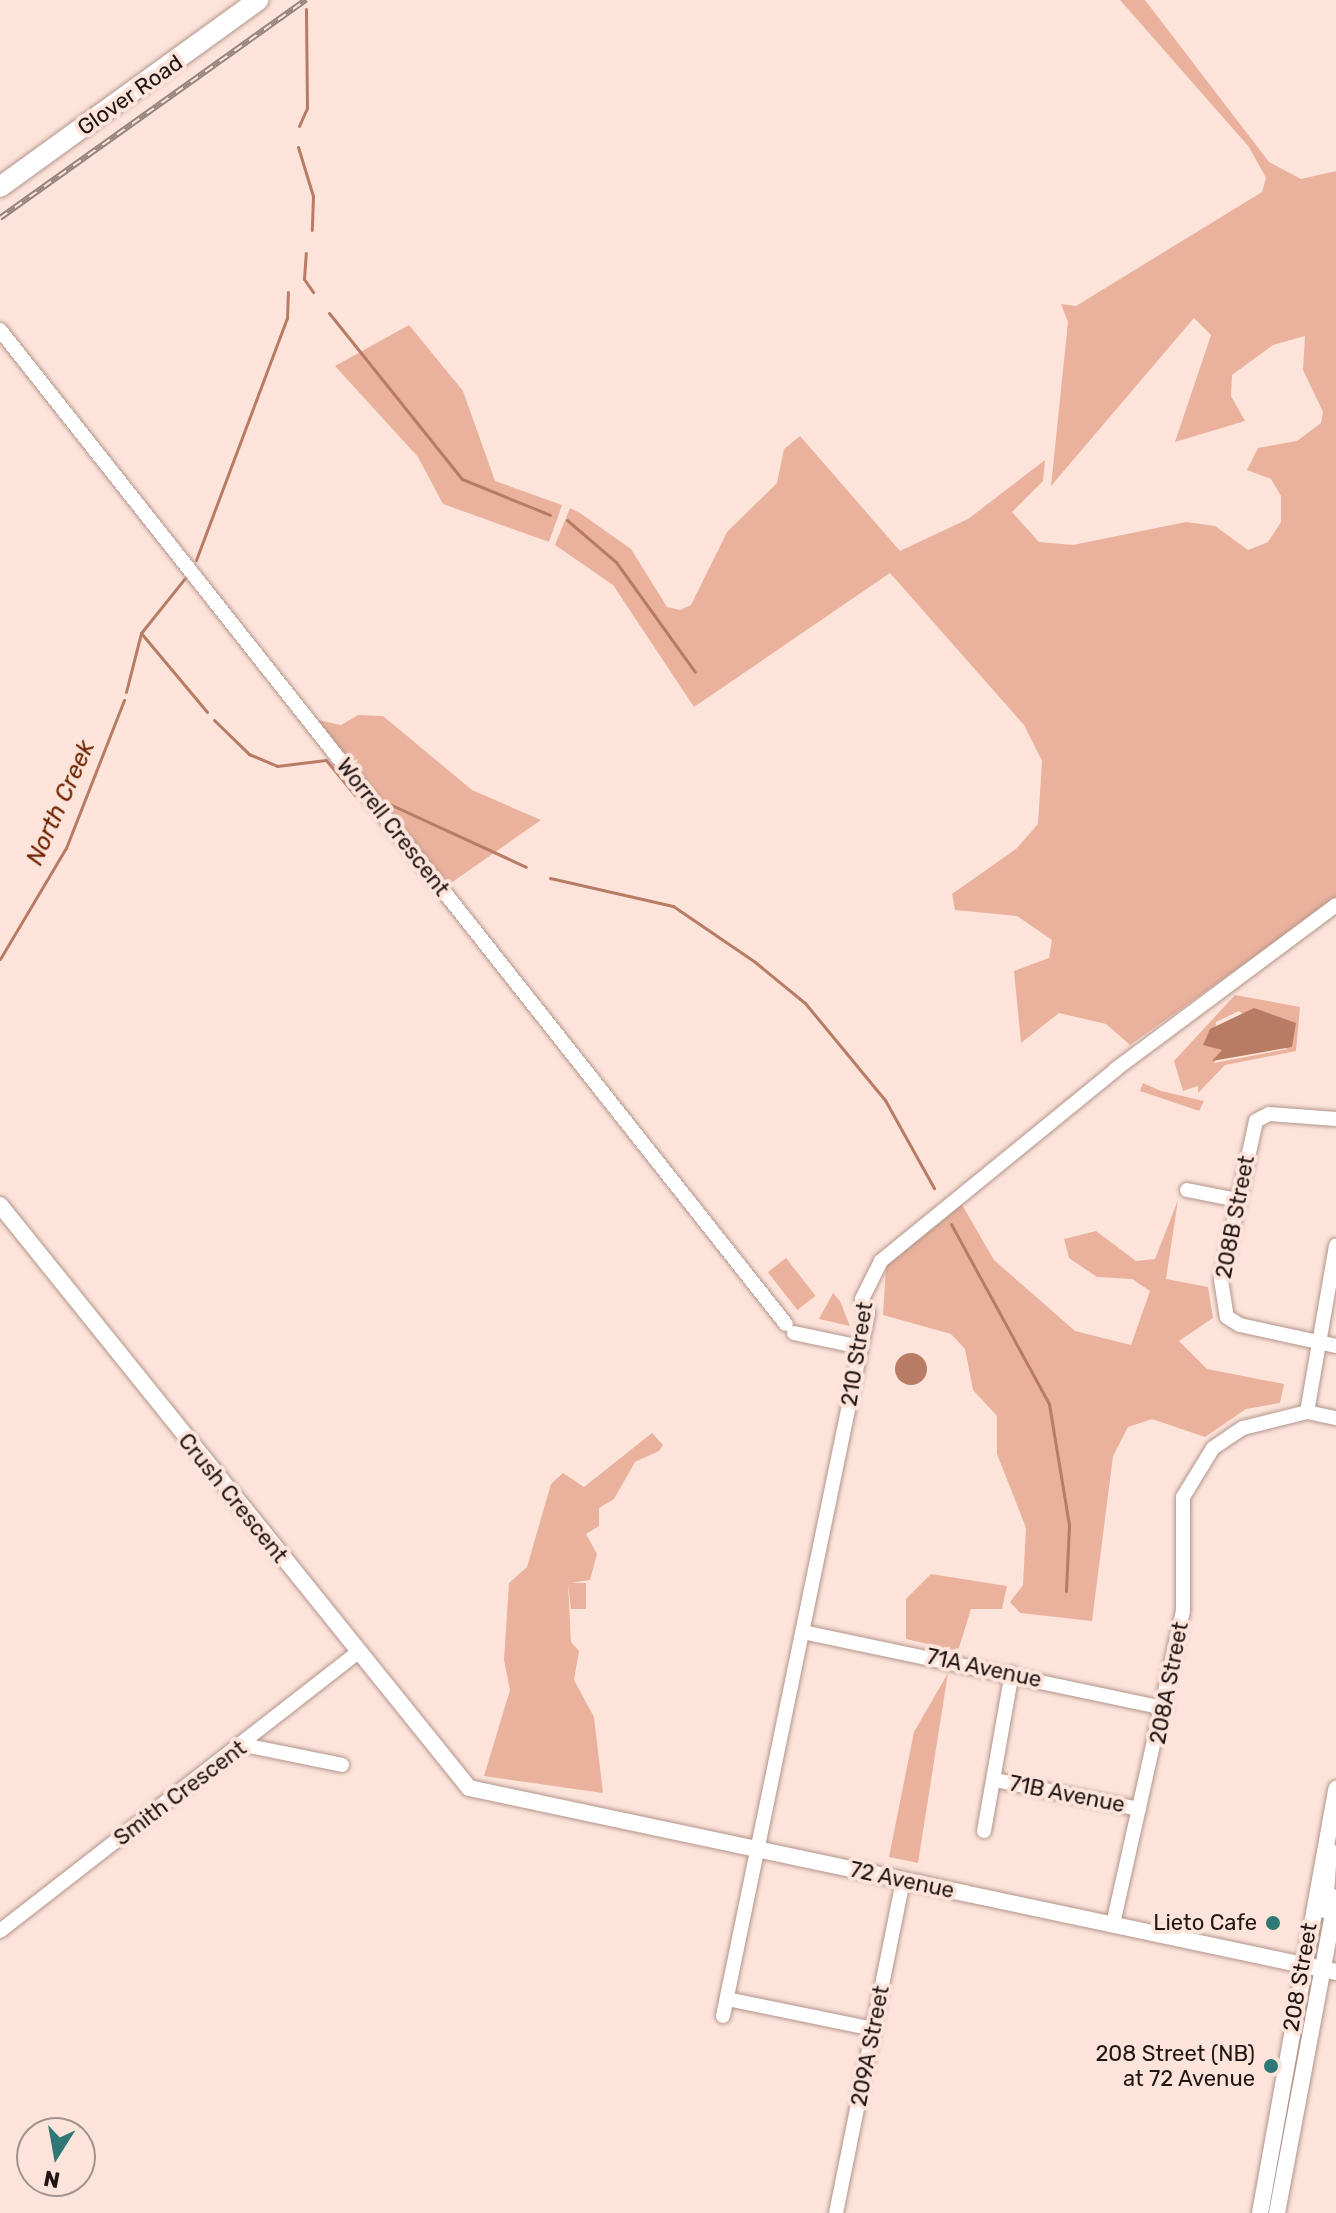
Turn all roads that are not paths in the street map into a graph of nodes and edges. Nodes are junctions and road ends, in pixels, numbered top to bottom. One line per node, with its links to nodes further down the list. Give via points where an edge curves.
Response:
1 (258, 0): 2 (highway, Glover Road)
2 (0, 187)
3 (0, 330): 12 (street, Worrell Crescent, via 790,1328)
4 (1336, 905): 12 (street, 210 Street, via 889,1250 862,1299 868,1313)
5 (1336, 1119): 7 (street, 208B Street, via 1259,1118)
6 (1187, 1190): 7 (street)
7 (1238, 1200): 10 (street, 208B Street, via 1221,1280 1227,1317)
8 (0, 1205): 16 (main road, Crush Crescent)
9 (1336, 1246): 10 (street)
10 (1316, 1342): 11 (street); 13 (street)
11 (1336, 1346)
12 (861, 1347): 15 (street, 210 Street)
13 (1307, 1412): 14 (street); 18 (street, 208A Street, via 1264,1419 1213,1448 1180,1510 1185,1588)
14 (1336, 1418)
15 (803, 1632): 17 (street, 71A Avenue); 27 (street, 210 Street)
16 (357, 1653): 19 (street, Smith Crescent); 22 (main road, Crush Crescent)
17 (1012, 1673): 18 (street, 71A Avenue); 21 (street)
18 (1165, 1708): 24 (street, 208A Street)
19 (244, 1745): 20 (street); 31 (street, Smith Crescent)
20 (342, 1765)
21 (995, 1780): 24 (street, 71B Avenue); 26 (street)
22 (469, 1788): 27 (main road, 72 Avenue)
23 (1336, 1789): 25 (main road, 208 Street)
24 (1139, 1809): 30 (street, 208A Street)
25 (1327, 1829): 32 (main road, 208 Street); 33 (main road, via 1331,1871 1318,1953)
26 (984, 1831)
27 (757, 1850): 28 (main road, 72 Avenue); 34 (street, 210 Street)
28 (903, 1880): 30 (main road, 72 Avenue); 36 (street, 209A Street)
29 (1336, 1897): 33 (main road, 208 Street)
30 (1113, 1924): 32 (main road, 72 Avenue)
31 (0, 1931)
32 (1302, 1965): 33 (main road, 72 Avenue); 37 (main road, via 1289,2082); 39 (main road, 208 Street)
33 (1330, 1971): 37 (main road, 208 Street)
34 (727, 1999): 35 (street, 210 Street); 36 (street)
35 (723, 2016)
36 (873, 2029): 38 (street, 209A Street)
37 (1292, 2138): 40 (main road, 208 Street)
38 (836, 2213)
39 (1260, 2213)
40 (1277, 2213)

